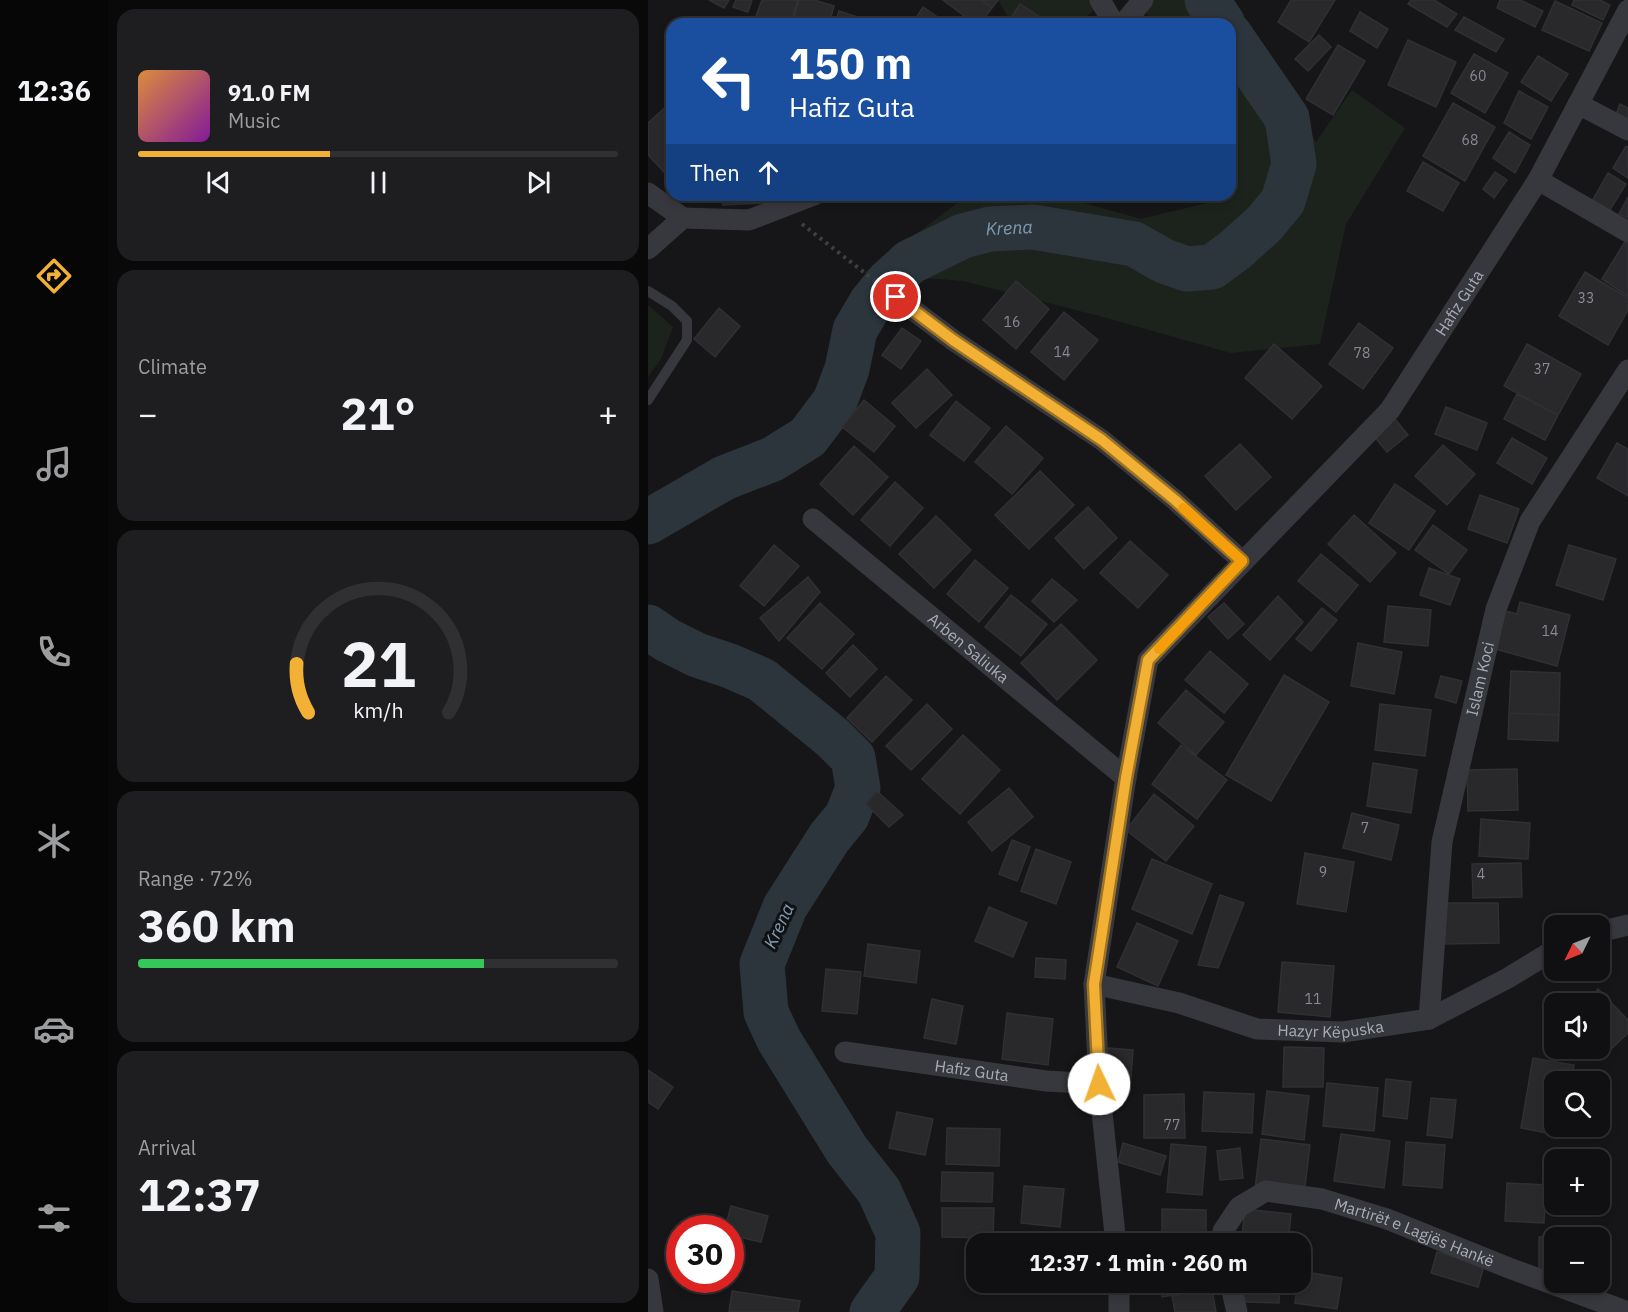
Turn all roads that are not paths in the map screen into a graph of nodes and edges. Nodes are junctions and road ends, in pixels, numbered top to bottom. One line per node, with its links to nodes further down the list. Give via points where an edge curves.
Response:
1 (1100, 0): 3 (street)
2 (1628, 10): 4 (street, Hafiz Guta)
3 (1128, 16)
4 (1578, 104): 5 (street); 6 (street, Hafiz Guta)
5 (1628, 130)
6 (1538, 180): 10 (street); 17 (street, Hafiz Guta, via 1390,410)
7 (648, 193): 9 (street)
8 (799, 201): 9 (street, via 749,220)
9 (683, 218): 11 (street)
10 (1628, 232)
11 (648, 249)
12 (648, 291): 15 (lane, via 687,321 687,340)
13 (896, 297): 17 (street, via 1102,440)
14 (1628, 370): 23 (street, Islam Koci, via 1530,521 1496,609 1442,842)
15 (648, 400)
16 (813, 519): 18 (street, Arben Saliuka)
17 (1242, 561): 18 (street, Hafiz Guta, via 1148,660)
18 (1126, 778): 22 (street, Hafiz Guta)
19 (1628, 925): 20 (street)
20 (1610, 929)
21 (1544, 956): 23 (street, Hazyr Këpuska)
22 (1094, 984): 23 (street, Hazyr Këpuska, via 1179,1003 1257,1029 1343,1032); 25 (street, Hafiz Guta)
23 (1429, 1019)
24 (845, 1052): 25 (street, Hafiz Guta, via 1046,1081)
25 (1099, 1084): 26 (street, Hafiz Guta)
26 (1115, 1233)
27 (1223, 1233): 34 (street, Martirët e Lagjës Hankë, via 1239,1207 1266,1191 1322,1199 1387,1219)
28 (648, 1279): 31 (street)
29 (1119, 1293): 32 (street)
30 (1233, 1293): 33 (street)
31 (653, 1312)
32 (1119, 1312)
33 (1237, 1312)
34 (1628, 1312)

